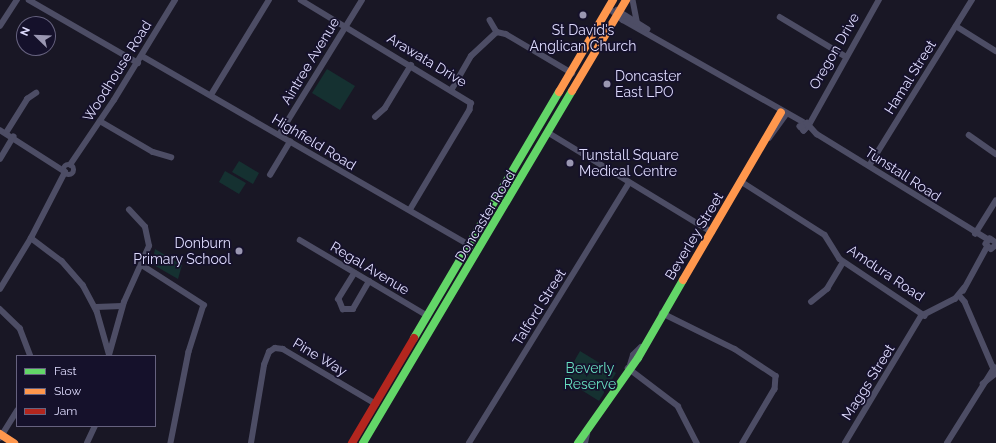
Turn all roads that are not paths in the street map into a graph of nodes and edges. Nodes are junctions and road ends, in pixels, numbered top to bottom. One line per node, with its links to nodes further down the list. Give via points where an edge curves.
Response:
1 (17, 0): 17 (street)
2 (29, 0): 25 (street)
3 (175, 0): 23 (street, Woodhouse Road)
4 (269, 0): 30 (street)
5 (301, 0): 18 (street, Arawata Drive)
6 (362, 0): 18 (street, Aintree Avenue)
7 (613, 0): 12 (main road, Doncaster Road)
8 (626, 0): 13 (main road, Doncaster Road)
9 (633, 0): 16 (street)
10 (878, 0): 24 (street, Oregon Drive)
11 (972, 0): 19 (street, Hamal Street)
12 (609, 8): 13 (street, Tunstall Road); 27 (main road, Doncaster Road)
13 (618, 13): 16 (street, Tunstall Road); 21 (street, Tunstall Road); 37 (main road, Doncaster Road)
14 (780, 17): 24 (street)
15 (490, 20): 20 (street)
16 (637, 21): 21 (street, Tunstall Road)
17 (0, 26)
18 (346, 26): 26 (street, Arawata Drive); 38 (street, Aintree Avenue)
19 (956, 26): 22 (street); 45 (street, Hamal Street)
20 (497, 32): 27 (street, via 506,34); 28 (street, via 471,56)
21 (651, 33): 31 (street, Tunstall Road)
22 (996, 51)
23 (142, 54): 25 (street, Woodhouse Road); 30 (street, Highfield Road)
24 (845, 56): 34 (street, Oregon Drive)
25 (136, 64): 33 (street, Woodhouse Road)
26 (411, 65): 28 (street, Arawata Drive); 32 (street, via 385,108)
27 (572, 73): 57 (main road, Doncaster Road)
28 (452, 89): 51 (street, Arawata Drive, via 469,100 472,108)
29 (36, 93): 36 (street, via 27,99)
30 (211, 95): 38 (street, Highfield Road)
31 (783, 113): 34 (street, Tunstall Road); 49 (main road, Beverley Street)
32 (374, 118)
33 (100, 121): 43 (street, via 153,152); 46 (street, Woodhouse Road)
34 (805, 125): 45 (street, Tunstall Road)
35 (0, 130): 36 (street)
36 (6, 133): 40 (street)
37 (549, 133): 48 (street); 59 (main road, Doncaster Road)
38 (279, 135): 41 (street, Highfield Road)
39 (969, 135): 42 (street)
40 (13, 138): 44 (street); 46 (street)
41 (290, 142): 47 (street); 51 (street, Highfield Road, via 392,202)
42 (996, 154)
43 (171, 157)
44 (0, 159)
45 (869, 166): 54 (street, Tunstall Road)
46 (68, 170): 55 (street, Woodhouse Road)
47 (270, 175)
48 (629, 183): 53 (street); 88 (street, Talford Street)
49 (741, 184): 53 (main road, Beverley Street); 60 (street, Amdura Road, via 825,235)
50 (996, 201): 54 (street)
51 (411, 209): 57 (street, Highfield Road)
52 (129, 210): 61 (street, via 148,234 148,250)
53 (711, 233): 70 (main road, Beverley Street)
54 (975, 234): 58 (street, Tunstall Road)
55 (31, 238): 64 (street, Woodhouse Road); 68 (street, via 67,266)
56 (300, 240): 62 (street, Regal Avenue)
57 (472, 245): 59 (main road); 72 (main road, Doncaster Road)
58 (992, 246): 65 (street)
59 (480, 250): 87 (main road, Doncaster Road)
60 (843, 262): 66 (street, via 827,289); 71 (street, Amdura Road)
61 (142, 265): 67 (street); 84 (street, via 204,305 189,352)
62 (355, 273): 63 (street, Regal Avenue); 63 (street, via 339,299 343,309 353,309)
63 (369, 281): 72 (street, Regal Avenue)
64 (0, 288)
65 (960, 296): 71 (street); 76 (street)
66 (811, 302)
67 (122, 306): 68 (street); 74 (street)
68 (96, 308): 74 (street)
69 (0, 309): 73 (street, via 20,328)
70 (663, 311): 75 (main road, Beverley Street, via 641,347 638,358); 92 (street, via 735,349 777,378 776,389)
71 (926, 314): 93 (street, Maggs Street)
72 (429, 317): 77 (main road, Doncaster Road)
73 (31, 355)
74 (109, 355)
75 (627, 369): 80 (main road, Beverley Street); 91 (street, via 678,406)
76 (995, 371): 94 (street, via 983,384)
77 (376, 404): 85 (street, Pine Way, via 283,349 275,348 269,352 264,365); 86 (main road, Doncaster Road)
78 (16, 412): 81 (street)
79 (95, 427): 83 (street)
80 (587, 434): 89 (main road, Beverley Street); 90 (street, Beverley Street)
81 (0, 436): 82 (main road)
82 (14, 443)
83 (87, 443)
84 (171, 443)
85 (251, 443)
86 (352, 443)
87 (363, 443)
88 (469, 443)
89 (578, 443)
90 (585, 443)
91 (697, 443)
92 (743, 443)
93 (845, 443)
94 (947, 443)

